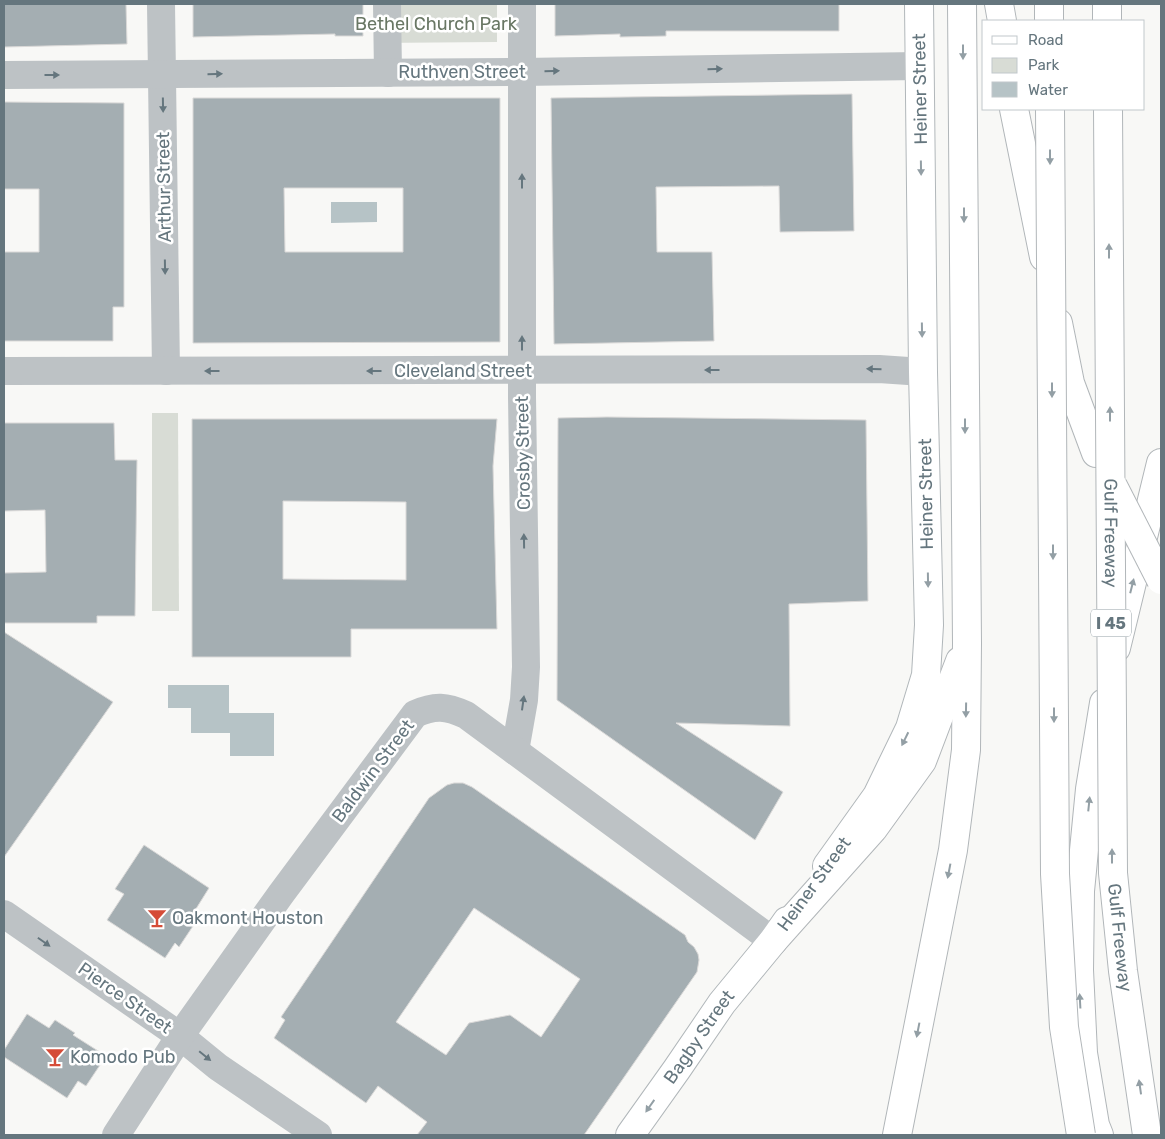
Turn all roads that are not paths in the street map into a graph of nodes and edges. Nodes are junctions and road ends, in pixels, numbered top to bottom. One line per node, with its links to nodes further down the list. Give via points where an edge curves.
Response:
1 (162, 4): 15 (street, Arthur Street)
2 (387, 4): 14 (street)
3 (522, 4): 13 (street, Crosby Street)
4 (919, 4): 12 (main road, Heiner Street)
5 (962, 4): 26 (main road, one-way to 26)
6 (999, 4): 9 (main road)
7 (1049, 4): 10 (main road)
8 (1107, 4): 11 (main road)
9 (1002, 20)
10 (1049, 20)
11 (1107, 20)
12 (920, 66): 13 (street, Ruthven Street, one-way to 12); 23 (main road, Heiner Street, one-way to 23)
13 (522, 72): 14 (street, Ruthven Street); 22 (street, Crosby Street, one-way to 13)
14 (388, 73): 15 (street, Ruthven Street, one-way to 14)
15 (162, 74): 16 (street, Ruthven Street, one-way to 15); 21 (street, Arthur Street, one-way to 21)
16 (4, 76)
17 (1014, 110): 25 (main road, bridge, via 1070,383 1096,453)
18 (1050, 110): 35 (main road, one-way to 35, bridge, via 1055,874 1064,1027)
19 (1108, 110): 37 (main road, Gulf Freeway / I 45, one-way to 19, bridge, via 1123,971 1113,873)
20 (4, 371): 21 (street, Cleveland Street)
21 (166, 371): 22 (street, Cleveland Street, one-way to 21)
22 (522, 371): 23 (street, Cleveland Street, one-way to 22, via 879,369); 27 (street, Crosby Street, one-way to 22, via 526,667)
23 (923, 372): 29 (main road, Heiner Street, one-way to 29, via 926,675 910,728 877,796)
24 (1161, 463): 36 (main road, one-way to 24, via 1094,1125 1083,1053 1080,891 1090,789 1107,684)
25 (1161, 580)
26 (967, 643): 29 (main road, via 922,762 874,829); 34 (main road, one-way to 34, via 966,750 953,850)
27 (515, 751): 29 (street, Baldwin Street); 30 (street, Baldwin Street, via 466,715 449,708 429,708 415,714)
28 (4, 914): 30 (street, Pierce Street, one-way to 30)
29 (773, 941): 33 (main road, Bagby Street, one-way to 33, via 722,1003)
30 (180, 1036): 31 (street, Baldwin Street); 32 (street, Pierce Street, one-way to 32, via 218,1067)
31 (116, 1135)
32 (318, 1135)
33 (630, 1135)
34 (897, 1135)
35 (1081, 1135)
36 (1099, 1135)
37 (1147, 1135)

